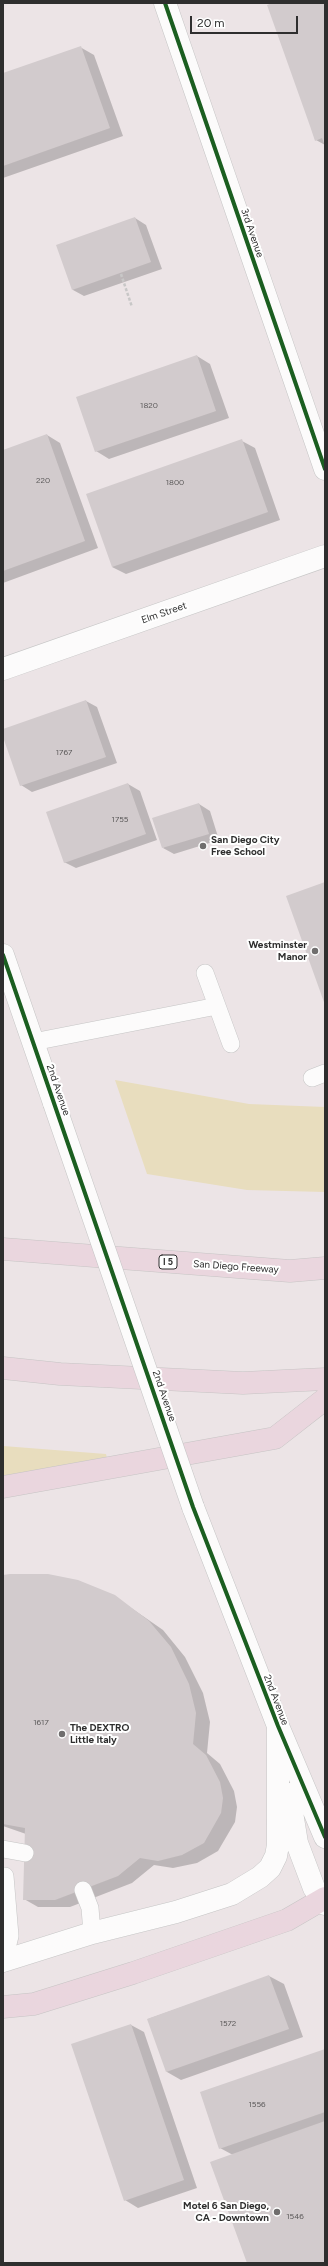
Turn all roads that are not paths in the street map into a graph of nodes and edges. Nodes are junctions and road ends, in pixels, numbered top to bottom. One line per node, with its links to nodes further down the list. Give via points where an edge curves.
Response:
1 (164, 3): 2 (street, 3rd Avenue)
2 (325, 469)
3 (325, 556): 4 (street, Elm Street)
4 (3, 669)
5 (3, 955): 8 (street, 2nd Avenue)
6 (205, 973): 7 (lane)
7 (217, 1006): 8 (lane); 9 (lane)
8 (33, 1042): 16 (street, 2nd Avenue, bridge, via 193,1506)
9 (231, 1044)
10 (6, 1248): 11 (highway, San Diego Freeway / I 5, via 290,1270)
11 (325, 1268)
12 (3, 1368): 13 (highway, via 60,1374 243,1383)
13 (325, 1379)
14 (325, 1399): 15 (highway, via 275,1438)
15 (3, 1487)
16 (278, 1726): 17 (street, 2nd Avenue); 22 (street, via 297,1843 314,1888); 23 (street, via 278,1836 276,1856 270,1868 260,1878 232,1894 176,1912)
17 (325, 1837)
18 (3, 1849): 19 (lane)
19 (25, 1853)
20 (6, 1876): 24 (lane, via 10,1936)
21 (83, 1890): 23 (lane, via 90,1908)
22 (324, 1901): 25 (highway, via 287,1920 133,1973 34,2004)
23 (92, 1933): 24 (street)
24 (4, 1961)
25 (3, 2007)

